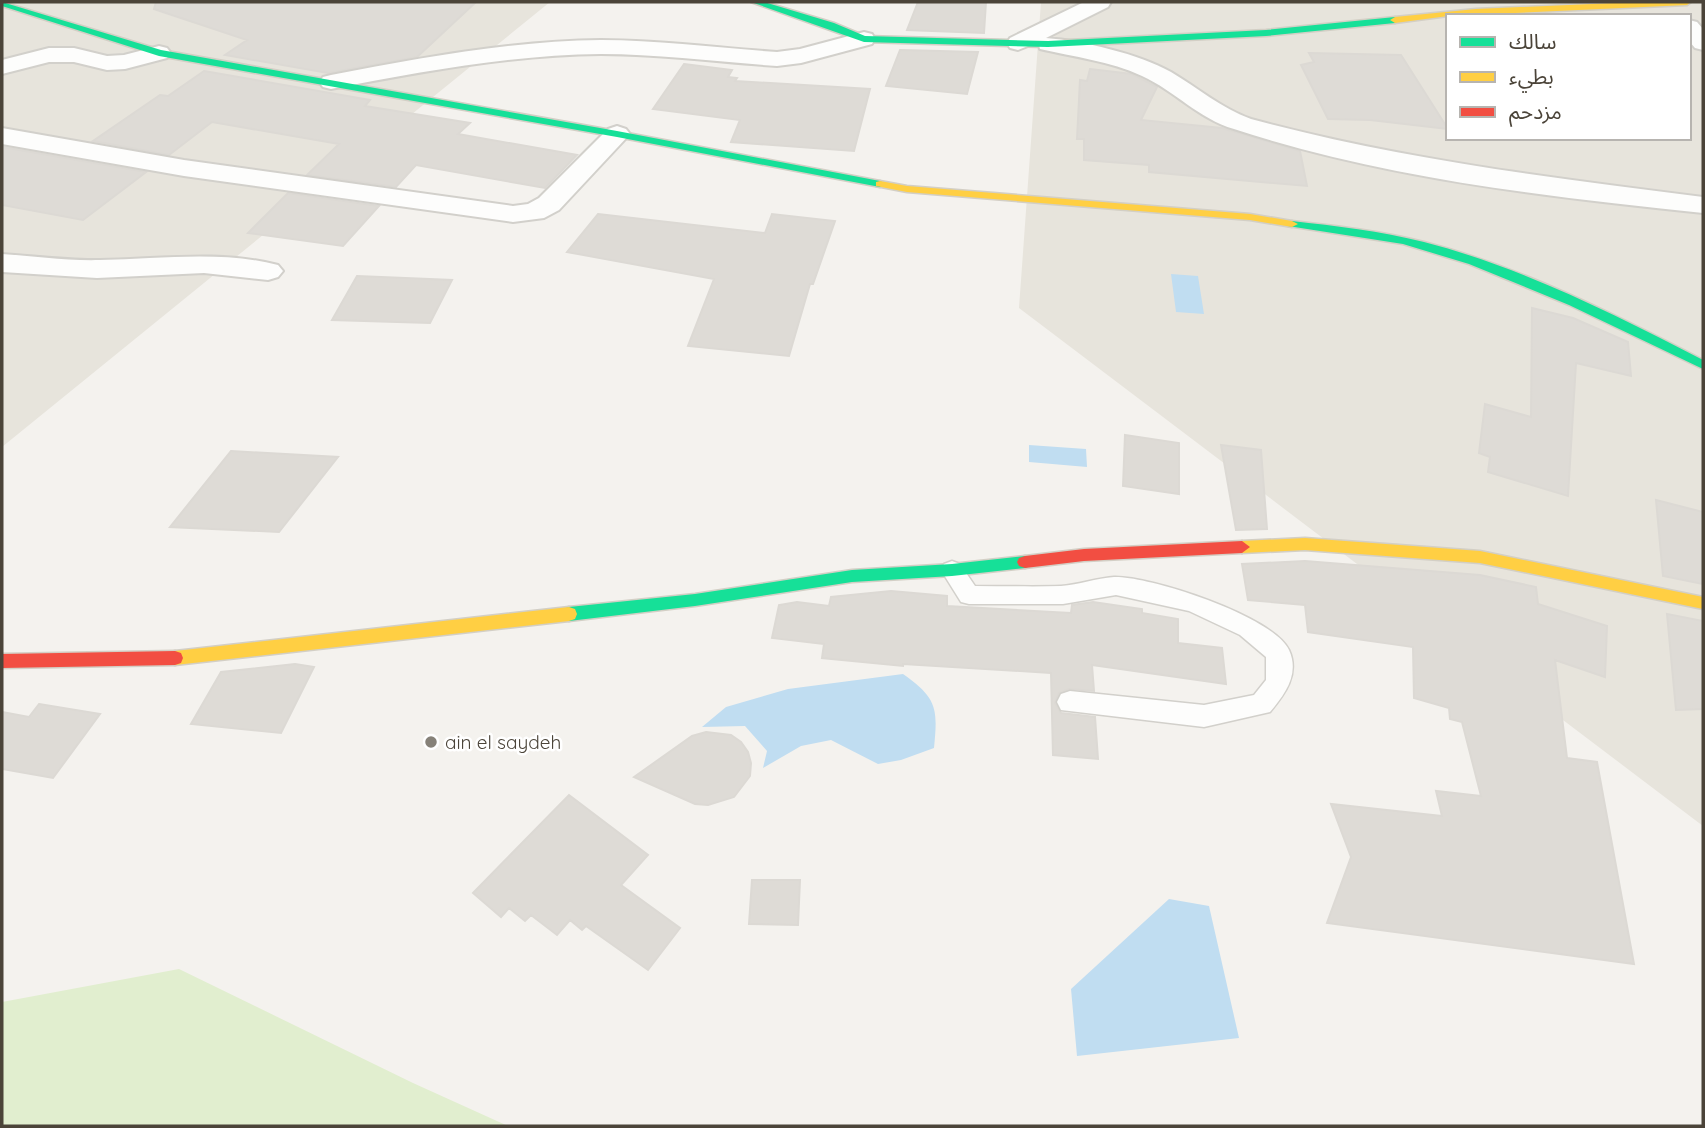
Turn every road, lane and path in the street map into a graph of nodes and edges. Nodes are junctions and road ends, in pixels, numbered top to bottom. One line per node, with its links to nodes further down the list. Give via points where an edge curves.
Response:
1 (755, 2): 4 (main road)
2 (1100, 2): 11 (street)
3 (2, 3): 13 (main road)
4 (790, 6): 9 (main road)
5 (1678, 7): 6 (main road)
6 (1477, 14)
7 (1446, 17): 12 (main road, via 1266,33)
8 (1691, 29): 10 (street)
9 (864, 39): 11 (main road); 15 (street, via 777,59 602,47 532,51 429,63)
10 (1703, 43)
11 (1016, 44): 12 (main road)
12 (1048, 44): 18 (street, via 1151,72 1227,120 1303,142 1531,184)
13 (159, 53): 14 (street, via 107,63 49,55); 15 (main road)
14 (2, 67)
15 (331, 82): 16 (main road)
16 (617, 134): 17 (street, via 549,204 534,212 513,214 184,168); 21 (main road, via 907,189 1250,217 1405,240 1506,275 1642,333)
17 (2, 136)
18 (1703, 205)
19 (2, 263): 20 (street, via 97,269 204,264)
20 (268, 271)
21 (1703, 365)
22 (952, 570): 23 (main road, via 1084,555 1306,544 1480,557); 24 (main road, via 852,576 695,600 166,659); 25 (lane, via 969,595 1063,595 1116,586 1194,603 1248,628 1278,653 1279,683 1261,704 1204,716)
23 (1703, 603)
24 (2, 661)
25 (1070, 702)

